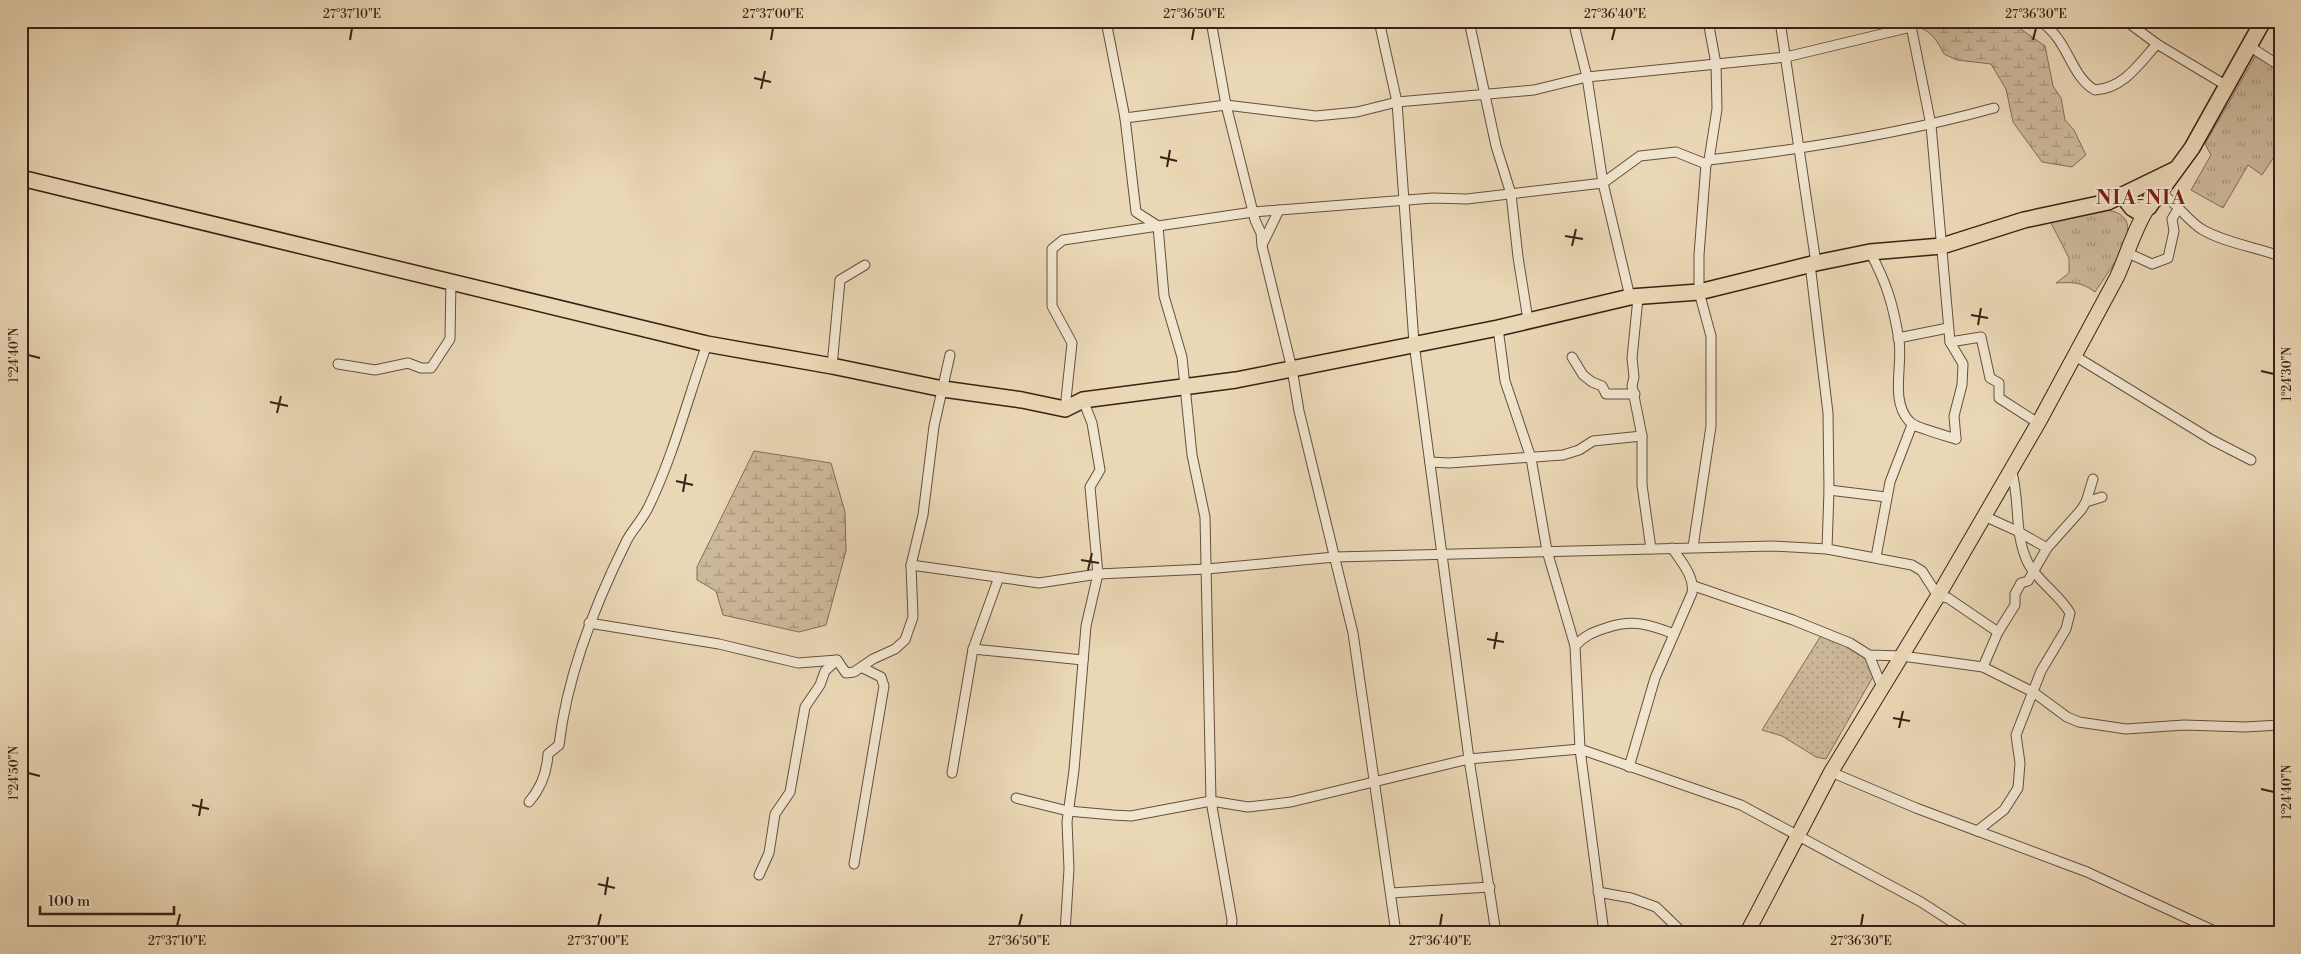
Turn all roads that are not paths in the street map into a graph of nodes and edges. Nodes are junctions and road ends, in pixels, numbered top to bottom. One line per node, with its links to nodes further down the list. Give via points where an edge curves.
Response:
1 (1106, 21): 23 (street)
2 (1211, 21): 21 (street)
3 (1379, 21): 20 (street)
4 (1470, 21): 19 (street)
5 (1573, 21): 17 (street)
6 (1708, 21): 15 (street)
7 (1780, 21): 14 (street)
8 (2040, 21): 12 (street, via 2057,36 2082,82 2095,90 2117,85)
9 (2126, 21): 12 (street)
10 (2263, 21): 13 (highway)
11 (1910, 24): 14 (street); 24 (street)
12 (2157, 44): 18 (street)
13 (2249, 46): 16 (street); 18 (highway)
14 (1786, 57): 15 (street); 25 (street)
15 (1716, 64): 17 (street); 26 (street, via 1716,109)
16 (2280, 66)
17 (1587, 77): 19 (street, via 1534,90); 29 (street)
18 (2227, 86): 27 (highway, via 2192,148)
19 (1484, 94): 20 (street); 30 (street)
20 (1397, 102): 21 (street, via 1357,112 1316,116); 31 (street)
21 (1226, 105): 23 (street); 35 (street)
22 (1994, 108): 24 (street)
23 (1125, 118): 36 (street, via 1136,212)
24 (1931, 126): 25 (street); 38 (street)
25 (1800, 150): 26 (street); 42 (street)
26 (1707, 162): 29 (street, via 1676,152 1640,156); 45 (street)
27 (2176, 169): 32 (highway); 32 (highway)
28 (21, 178): 44 (highway)
29 (1603, 183): 30 (street); 46 (street)
30 (1511, 194): 31 (street); 47 (street)
31 (1402, 202): 34 (street); 53 (street)
32 (2141, 203): 33 (street, via 2171,200); 38 (highway, via 2108,202 2024,220); 40 (main road)
33 (2178, 209): 40 (street, via 2172,219 2174,231 2168,258 2152,264); 41 (street, via 2205,231)
34 (1279, 210): 35 (street); 37 (street)
35 (1253, 212): 36 (street); 37 (street)
36 (1158, 226): 60 (street, via 1164,296 1182,357); 64 (street, via 1063,240 1052,249 1052,306 1072,342)
37 (1262, 246): 59 (street)
38 (1942, 246): 39 (highway); 49 (street)
39 (1870, 252): 42 (highway); 50 (street, via 1886,282)
40 (2128, 253): 55 (main road)
41 (2280, 256)
42 (1813, 264): 45 (highway); 73 (street, via 1828,413)
43 (865, 265): 58 (street, via 840,280)
44 (451, 280): 52 (highway); 57 (street, via 450,339 431,368 408,363 374,370)
45 (1699, 292): 46 (highway); 80 (street, via 1711,336 1711,426)
46 (1634, 298): 47 (highway); 62 (street, via 1632,386)
47 (1528, 320): 48 (highway)
48 (1498, 328): 53 (highway); 68 (street, via 1505,381)
49 (1948, 328): 50 (street); 51 (street)
50 (1898, 338): 67 (street, via 1901,355 1899,404 1910,423)
51 (1950, 342): 65 (street, via 1981,337 1990,378 1999,383 1999,398); 67 (street, via 1963,364 1962,385 1954,416)
52 (707, 344): 58 (highway); 95 (street, via 662,476)
53 (1414, 344): 59 (highway); 70 (street)
54 (950, 355): 61 (street)
55 (2075, 356): 65 (main road); 69 (street, via 2212,440)
56 (1572, 357): 62 (street, via 1583,375 1602,386 1606,394)
57 (338, 364)
58 (832, 366): 61 (highway)
59 (1292, 369): 60 (highway); 86 (street, via 1299,411)
60 (1184, 388): 63 (highway); 89 (street, via 1192,455 1205,517)
61 (943, 389): 64 (highway); 88 (street, via 934,426 923,515)
62 (1635, 394): 66 (street)
63 (1083, 400): 64 (highway); 91 (street, via 1092,423 1100,470 1090,487)
64 (1065, 409)
65 (2038, 423): 71 (main road)
66 (1642, 436): 68 (street, via 1593,442 1572,453); 82 (street, via 1642,485)
67 (1956, 439): 75 (street, via 1912,425)
68 (1531, 458): 70 (street); 84 (street)
69 (2251, 460)
70 (1430, 462): 85 (street)
71 (2011, 469): 77 (main road); 78 (street, via 2017,494)
72 (2093, 479): 76 (street)
73 (1829, 490): 75 (street); 83 (street)
74 (2102, 497): 76 (street)
75 (1886, 498): 87 (street)
76 (2086, 502): 81 (street)
77 (1984, 516): 78 (street); 94 (main road)
78 (2017, 531): 81 (street); 90 (street)
79 (1672, 548): 80 (street); 82 (street); 93 (street)
80 (1692, 548): 83 (street, via 1773,546)
81 (2047, 548): 90 (street)
82 (1651, 549): 84 (street)
83 (1826, 550): 87 (street)
84 (1547, 552): 85 (street); 98 (street)
85 (1441, 554): 86 (street); 110 (street)
86 (1335, 557): 89 (street); 114 (street, via 1358,659)
87 (1876, 557): 94 (street, via 1912,565 1922,571)
88 (911, 565): 92 (street); 105 (street, via 913,617 905,640)
89 (1207, 569): 91 (street); 116 (street)
90 (2034, 571): 96 (street, via 2028,582 2021,583 2015,594 2015,605); 107 (street, via 2070,613 2066,629)
91 (1098, 574): 92 (street, via 1039,583); 103 (street, via 1086,626)
92 (999, 577): 99 (street)
93 (1694, 586): 97 (street); 100 (street, via 1801,623 1850,643)
94 (1938, 596): 96 (street, via 1948,598); 101 (main road)
95 (589, 623): 102 (street, via 719,644 798,662); 117 (street, via 564,708 560,745 548,754 538,792)
96 (1998, 632): 104 (street)
97 (1674, 634): 98 (street, via 1652,625 1627,622 1584,637); 111 (street, via 1655,678)
98 (1575, 646): 109 (street)
99 (973, 649): 103 (street); 113 (street)
100 (1869, 655): 101 (street); 106 (street)
101 (1902, 656): 104 (street); 106 (main road)
102 (837, 660): 105 (street, via 846,673); 122 (street, via 825,671 805,707 790,792 775,814 769,853)
103 (1084, 660): 118 (street)
104 (1983, 667): 107 (street)
105 (863, 668): 121 (street, via 881,677 884,686)
106 (1882, 687): 112 (main road)
107 (2033, 692): 108 (street, via 2072,720 2104,726); 119 (street, via 2016,735 2020,763 2018,788 2004,810)
108 (2280, 725)
109 (1580, 749): 110 (street); 111 (street); 124 (street)
110 (1470, 759): 114 (street); 123 (street)
111 (1629, 767): 120 (street, via 1741,806)
112 (1831, 772): 119 (street); 120 (main road)
113 (952, 773)
114 (1376, 783): 116 (street, via 1272,805 1248,807); 125 (street)
115 (1016, 798): 118 (street)
116 (1211, 801): 118 (street, via 1131,816); 128 (street, via 1232,920)
117 (529, 802)
118 (1068, 811): 127 (street)
119 (1977, 831): 134 (street, via 2096,876)
120 (1799, 835): 126 (main road); 133 (street, via 1921,902)
121 (854, 864)
122 (759, 875)
123 (1490, 887): 125 (street); 130 (street)
124 (1598, 892): 131 (street); 132 (street, via 1656,906)
125 (1390, 893): 129 (street)
126 (1752, 932)
127 (1065, 933)
128 (1231, 933)
129 (1396, 933)
130 (1496, 933)
131 (1604, 933)
132 (1683, 933)
133 (1969, 933)
134 (2220, 933)

